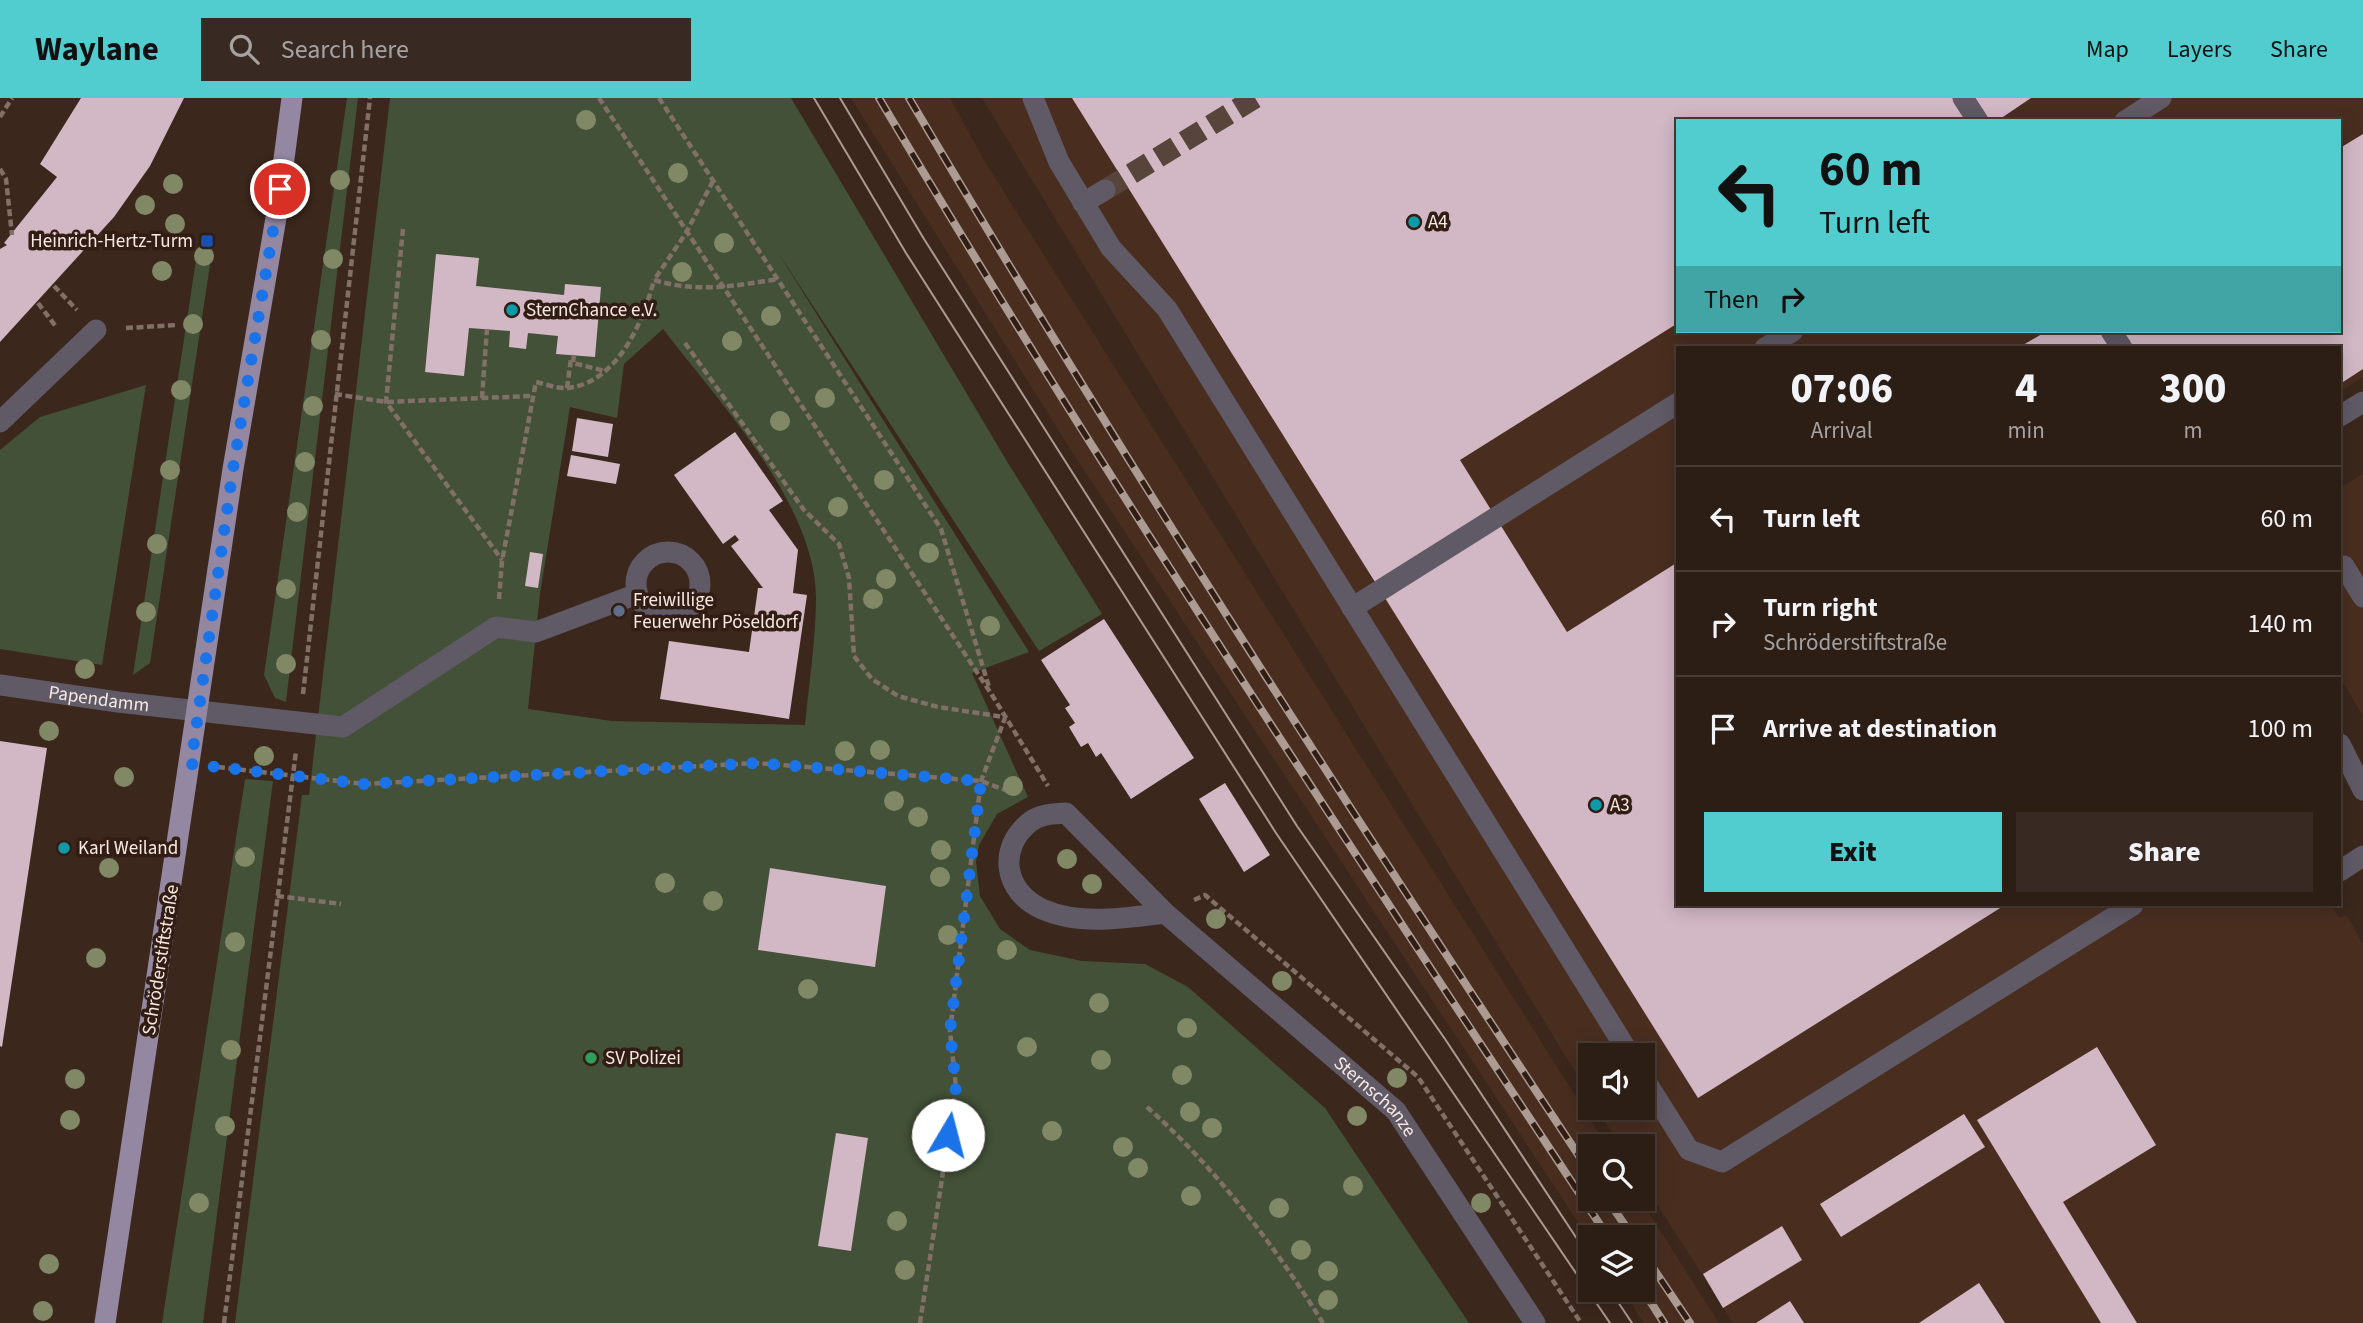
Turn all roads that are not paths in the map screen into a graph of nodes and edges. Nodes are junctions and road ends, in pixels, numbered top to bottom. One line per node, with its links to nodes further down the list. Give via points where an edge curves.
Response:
1 (292, 98): 21 (main road, Schröderstiftstraße)
2 (1033, 98): 8 (street, via 1059,162)
3 (1963, 98): 5 (street)
4 (2161, 98): 6 (street)
5 (1977, 119)
6 (2129, 119)
7 (1105, 190): 8 (street)
8 (1083, 202): 19 (street, via 1111,248 1167,309)
9 (96, 330): 15 (street)
10 (1790, 333): 11 (street)
11 (1768, 346)
12 (2363, 402): 14 (street)
13 (1676, 404): 19 (street)
14 (2341, 415)
15 (0, 422)
16 (2344, 566): 18 (street)
17 (637, 594): 21 (street, Papendamm, via 536,632 496,627 343,727)
18 (2363, 597)
19 (1352, 608): 28 (street)
20 (0, 685): 21 (street, Papendamm)
21 (198, 711): 30 (main road, Schröderstiftstraße)
22 (2341, 746): 23 (street)
23 (2363, 790)
24 (2363, 856): 25 (street)
25 (2341, 870)
26 (2131, 906): 29 (street, via 1722,1162 1689,1150)
27 (1165, 913): 27 (street, Sternschanze, via 1112,920 1042,909 1022,895 1008,874 1007,855 1014,839 1031,821 1066,813); 31 (street, Sternschanze, via 1396,1111)
28 (1623, 1043)
29 (1655, 1096)
30 (105, 1323)
31 (1535, 1323)

